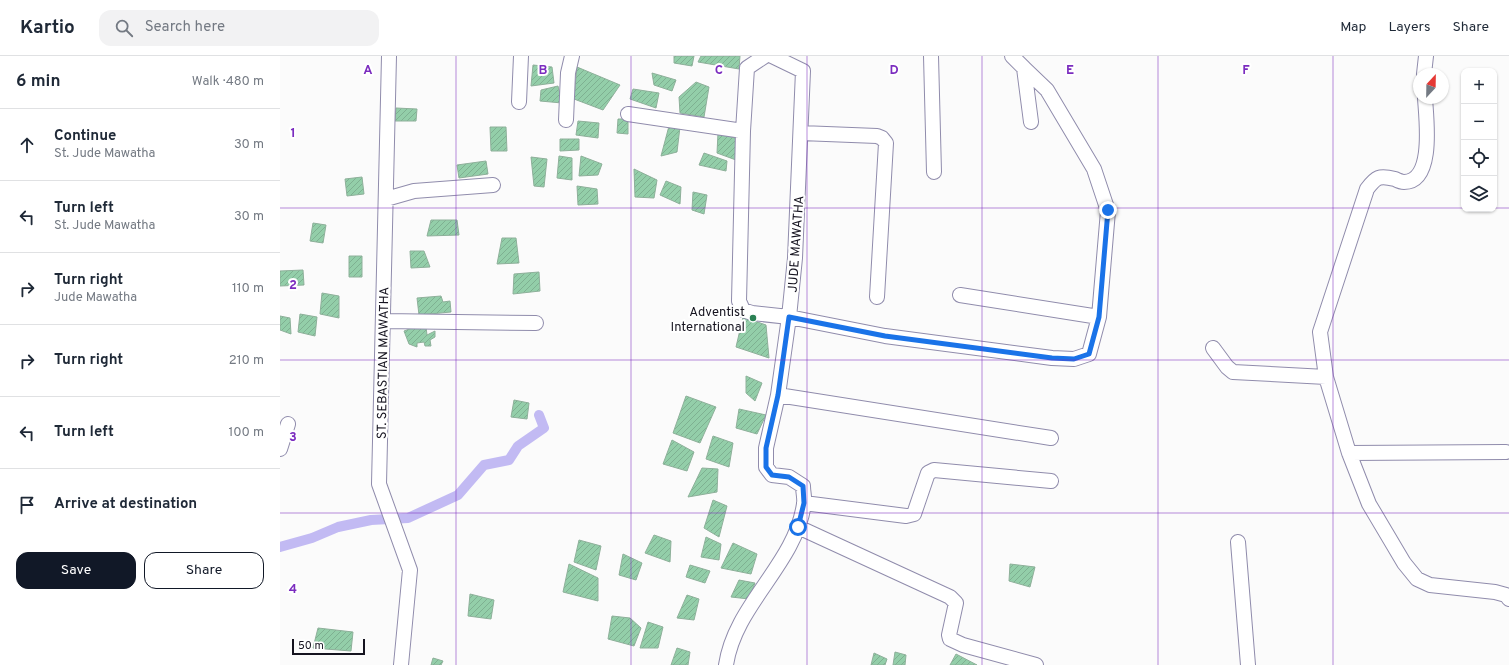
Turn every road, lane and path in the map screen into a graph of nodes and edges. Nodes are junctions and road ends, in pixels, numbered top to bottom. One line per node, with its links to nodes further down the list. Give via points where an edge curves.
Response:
1 (389, 56): 20 (street, ST. SEBASTIAN MAWATHA)
2 (521, 56): 11 (street)
3 (572, 56): 14 (street, via 568,73)
4 (765, 56): 16 (street, via 747,68)
5 (772, 56): 17 (street, JUDE MAWATHA, via 803,71)
6 (931, 56): 18 (street)
7 (1012, 56): 9 (street)
8 (1426, 56): 10 (street)
9 (1024, 68): 15 (street); 24 (street, via 1047,90 1094,169 1108,210)
10 (1425, 68)
11 (519, 102)
12 (1425, 104): 28 (street, via 1427,147 1422,170 1415,178 1404,182 1385,176 1375,178 1367,189 1320,332)
13 (628, 114): 16 (street)
14 (566, 120)
15 (1031, 122)
16 (744, 131): 23 (street, via 739,301 743,310)
17 (801, 134): 22 (street, via 877,136 886,143); 23 (street, JUDE MAWATHA, via 795,258)
18 (934, 172)
19 (493, 185): 20 (street, via 414,191)
20 (386, 199): 25 (street, ST. SEBASTIAN MAWATHA)
21 (960, 295): 24 (street)
22 (877, 297)
23 (789, 317): 24 (street, via 885,336 1074,359 1089,354); 29 (street, JUDE MAWATHA)
24 (1099, 317)
25 (384, 321): 26 (street); 40 (street, ST. SEBASTIAN MAWATHA, via 379,484 410,570)
26 (536, 323)
27 (1213, 348): 28 (street, via 1233,372)
28 (1326, 377): 34 (street)
29 (778, 395): 31 (street); 36 (street, JUDE MAWATHA, via 766,448 766,467 772,475 789,477 803,486)
30 (288, 424): 32 (street)
31 (1051, 438)
32 (280, 448)
33 (1506, 452): 34 (street)
34 (1349, 453): 39 (street, via 1369,504 1404,564 1417,579 1430,585 1495,592 1506,595)
35 (1052, 481): 36 (street, via 934,470 928,473 914,514 906,516)
36 (804, 503): 37 (street)
37 (798, 527): 41 (street, via 791,545 741,621); 42 (street, via 950,596 956,603 950,639)
38 (1238, 542): 43 (street)
39 (1509, 599)
40 (401, 665)
41 (726, 665)
42 (1036, 665)
43 (1248, 665)

